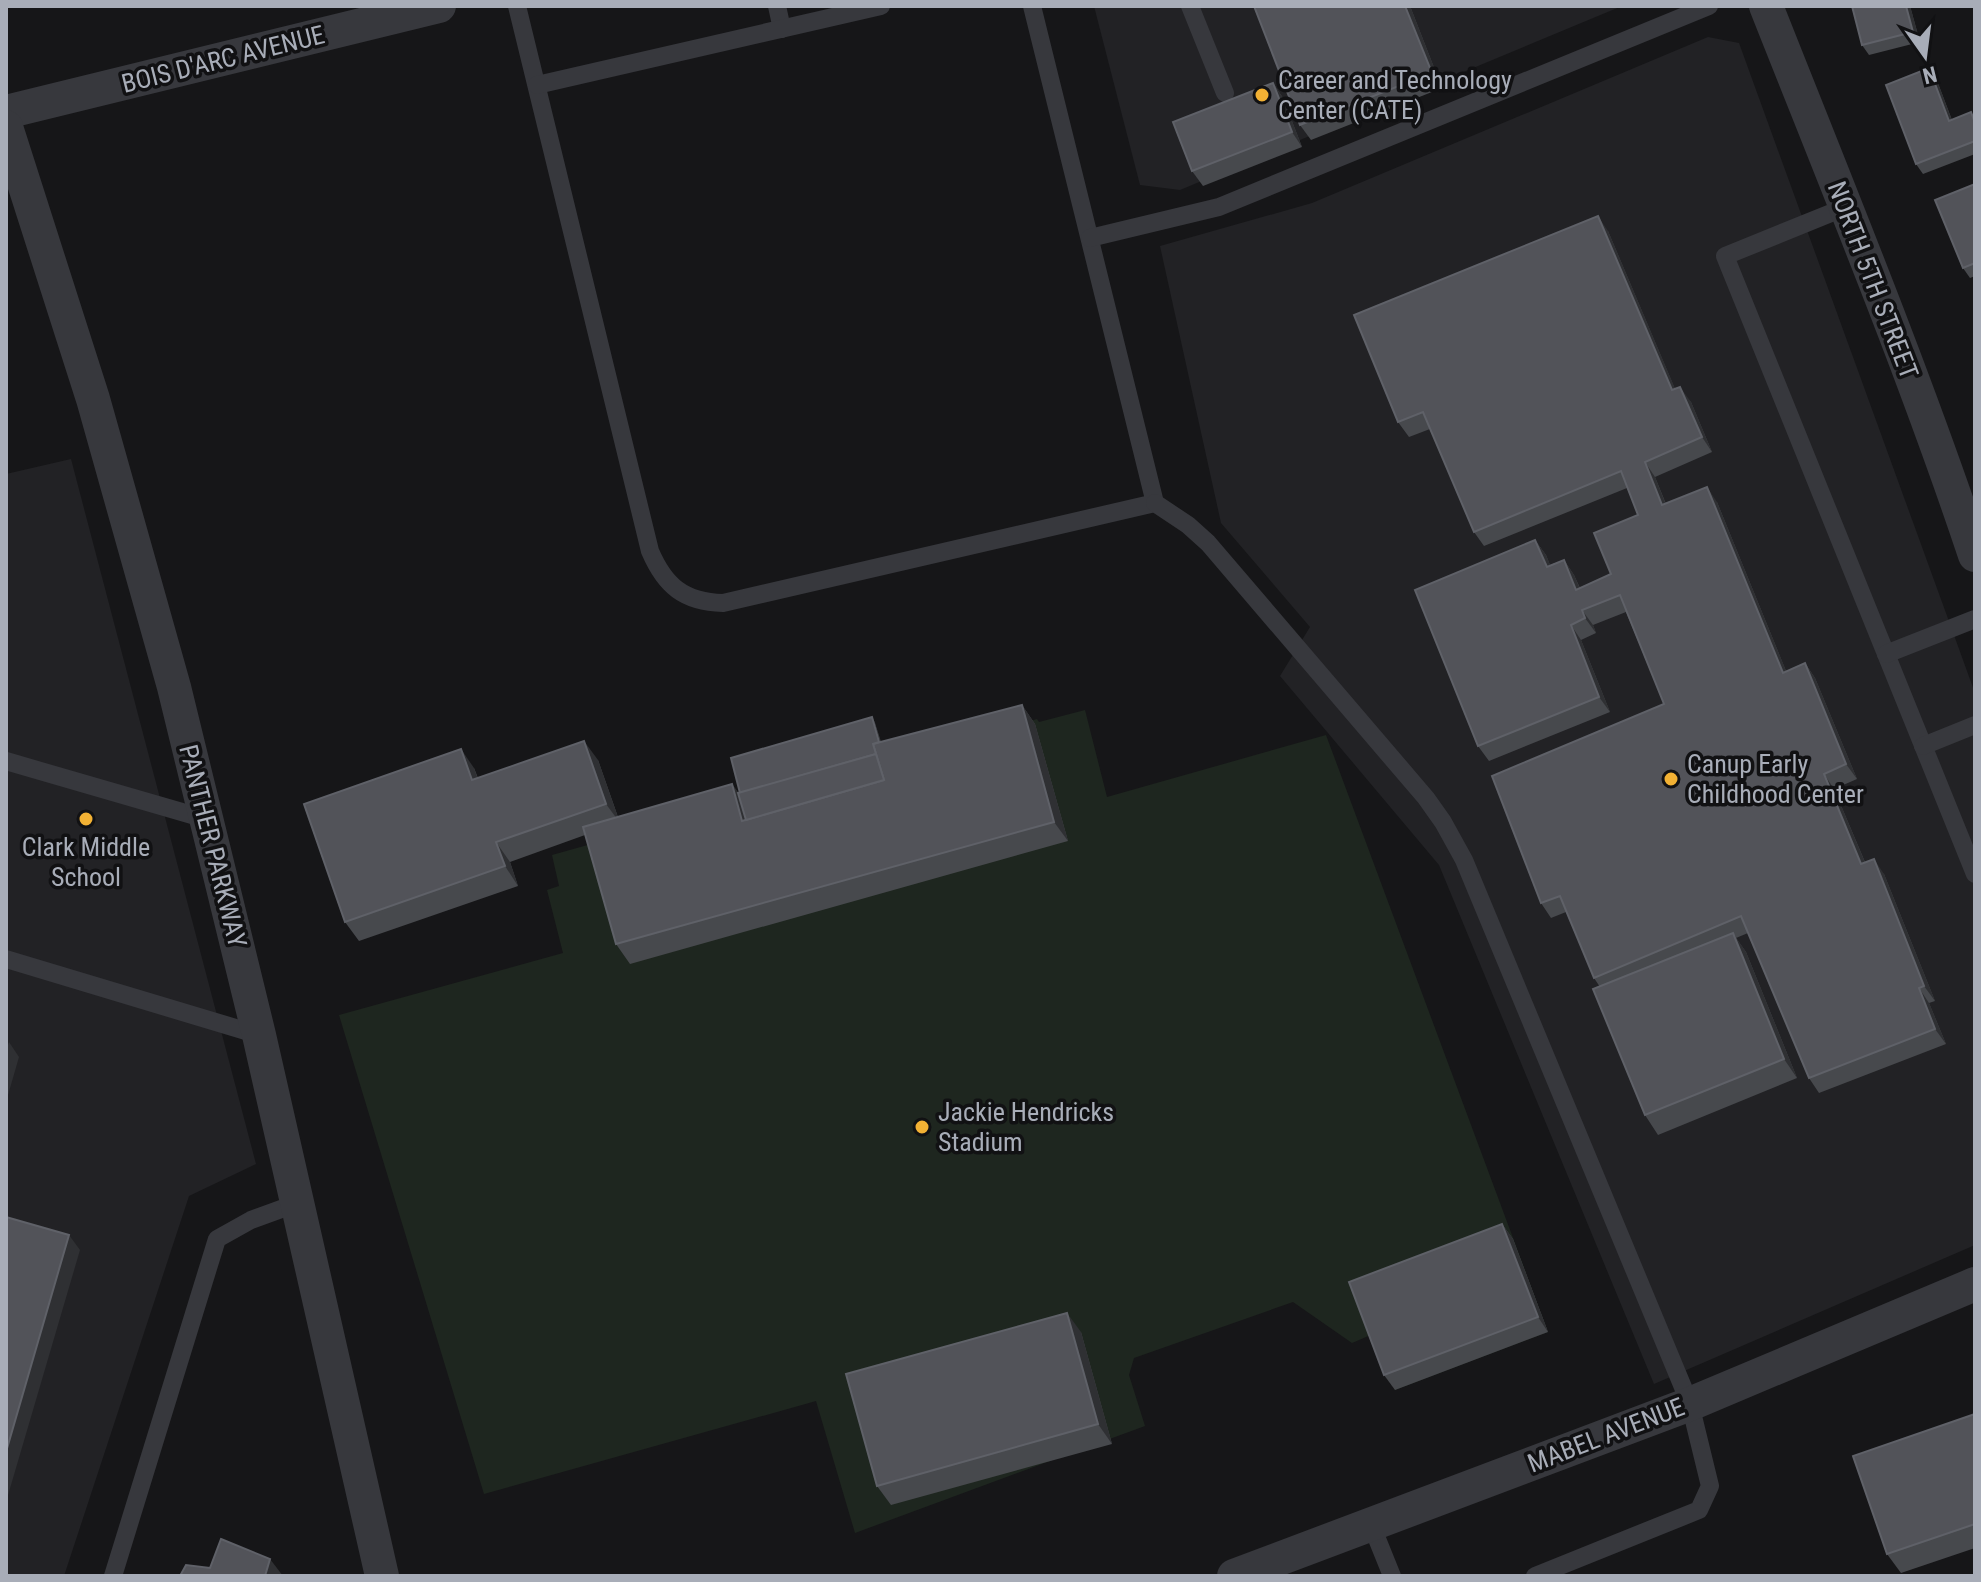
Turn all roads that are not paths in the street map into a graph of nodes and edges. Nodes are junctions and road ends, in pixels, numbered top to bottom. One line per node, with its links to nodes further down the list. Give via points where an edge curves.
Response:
1 (439, 6): 12 (street, BOIS D'ARC AVENUE)
2 (517, 6): 10 (lane)
3 (777, 6): 9 (lane)
4 (881, 6): 9 (lane)
5 (1032, 6): 15 (lane)
6 (1190, 6): 11 (lane)
7 (1709, 6): 15 (lane, via 1219,207)
8 (1766, 6): 14 (street, NORTH 5TH STREET)
9 (782, 29): 10 (lane)
10 (537, 85): 16 (lane, via 650,551 659,573 676,589 691,599 723,603)
11 (1225, 93)
12 (6, 112)
13 (6, 127): 23 (street, PANTHER PARKWAY, via 93,399)
14 (1846, 207): 17 (street, NORTH 5TH STREET); 19 (lane, via 1725,256)
15 (1090, 238): 16 (lane)
16 (1155, 503): 29 (lane, via 1208,543 1443,822 1464,860)
17 (1975, 555)
18 (1975, 619): 19 (lane)
19 (1886, 654): 21 (lane)
20 (1975, 725): 21 (lane)
21 (1923, 746): 24 (lane)
22 (6, 761): 23 (lane)
23 (206, 819): 26 (street, PANTHER PARKWAY)
24 (1975, 874)
25 (6, 959): 26 (lane)
26 (259, 1035): 27 (street, PANTHER PARKWAY)
27 (295, 1204): 31 (lane, via 217,1239); 32 (street, PANTHER PARKWAY)
28 (1975, 1284): 29 (street, MABEL AVENUE)
29 (1690, 1404): 30 (street, MABEL AVENUE); 35 (lane, via 1710,1486 1699,1510)
30 (1371, 1524): 33 (street, MABEL AVENUE); 34 (lane)
31 (113, 1576)
32 (382, 1576)
33 (1234, 1576)
34 (1392, 1576)
35 (1535, 1576)

